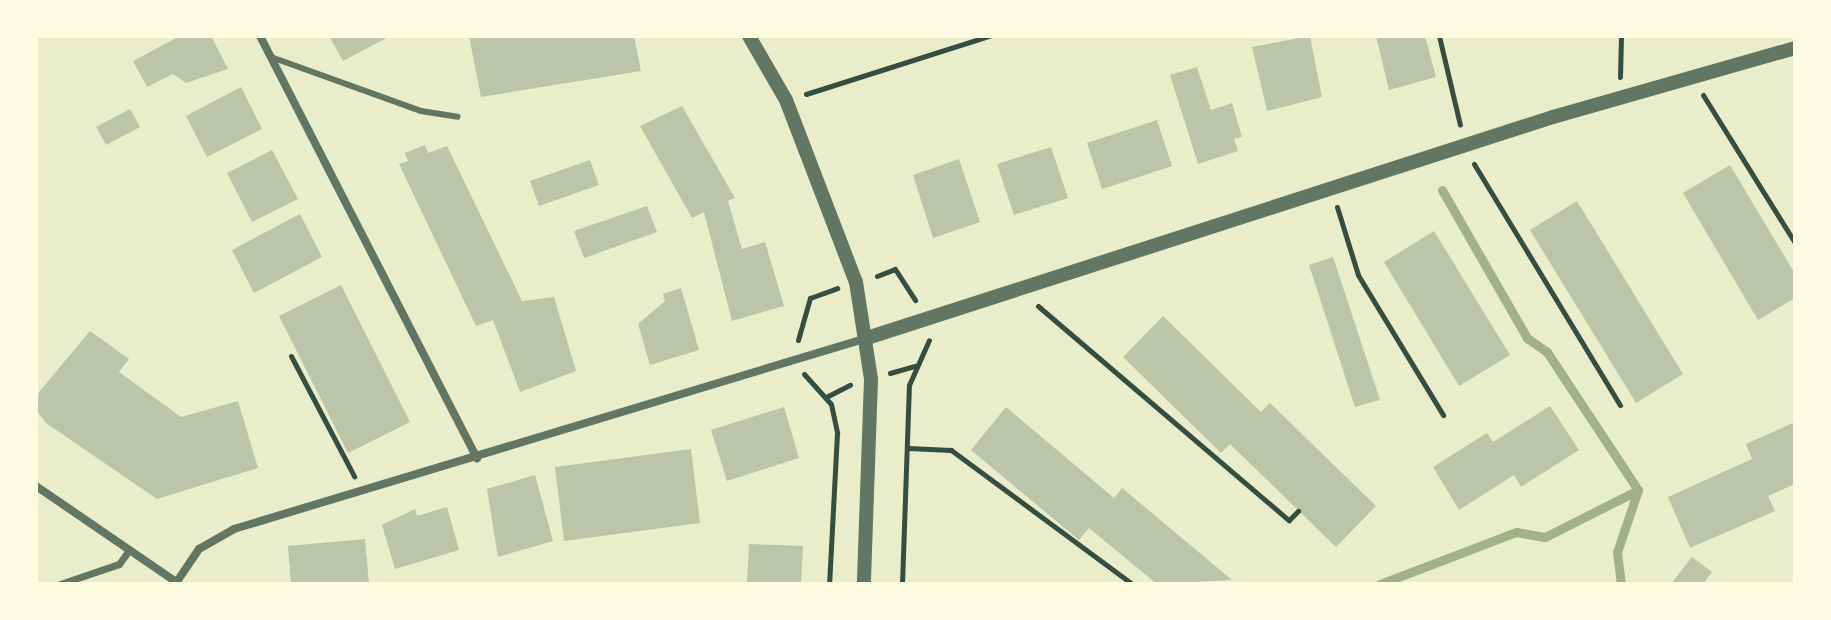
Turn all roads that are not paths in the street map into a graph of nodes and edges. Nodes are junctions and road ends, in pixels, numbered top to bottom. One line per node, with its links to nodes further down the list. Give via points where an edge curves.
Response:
1 (260, 36): 4 (street)
2 (749, 36): 6 (street, via 786,100 840,225)
3 (1795, 48): 6 (street, via 1624,95)
4 (271, 57): 5 (lane, via 421,111); 7 (street)
5 (458, 117)
6 (867, 338): 7 (street); 12 (street, via 871,499)
7 (477, 458): 10 (street, via 217,536)
8 (36, 486): 9 (street)
9 (127, 553): 10 (street); 11 (street, via 119,564)
10 (178, 583)
11 (60, 584)
12 (864, 584)

